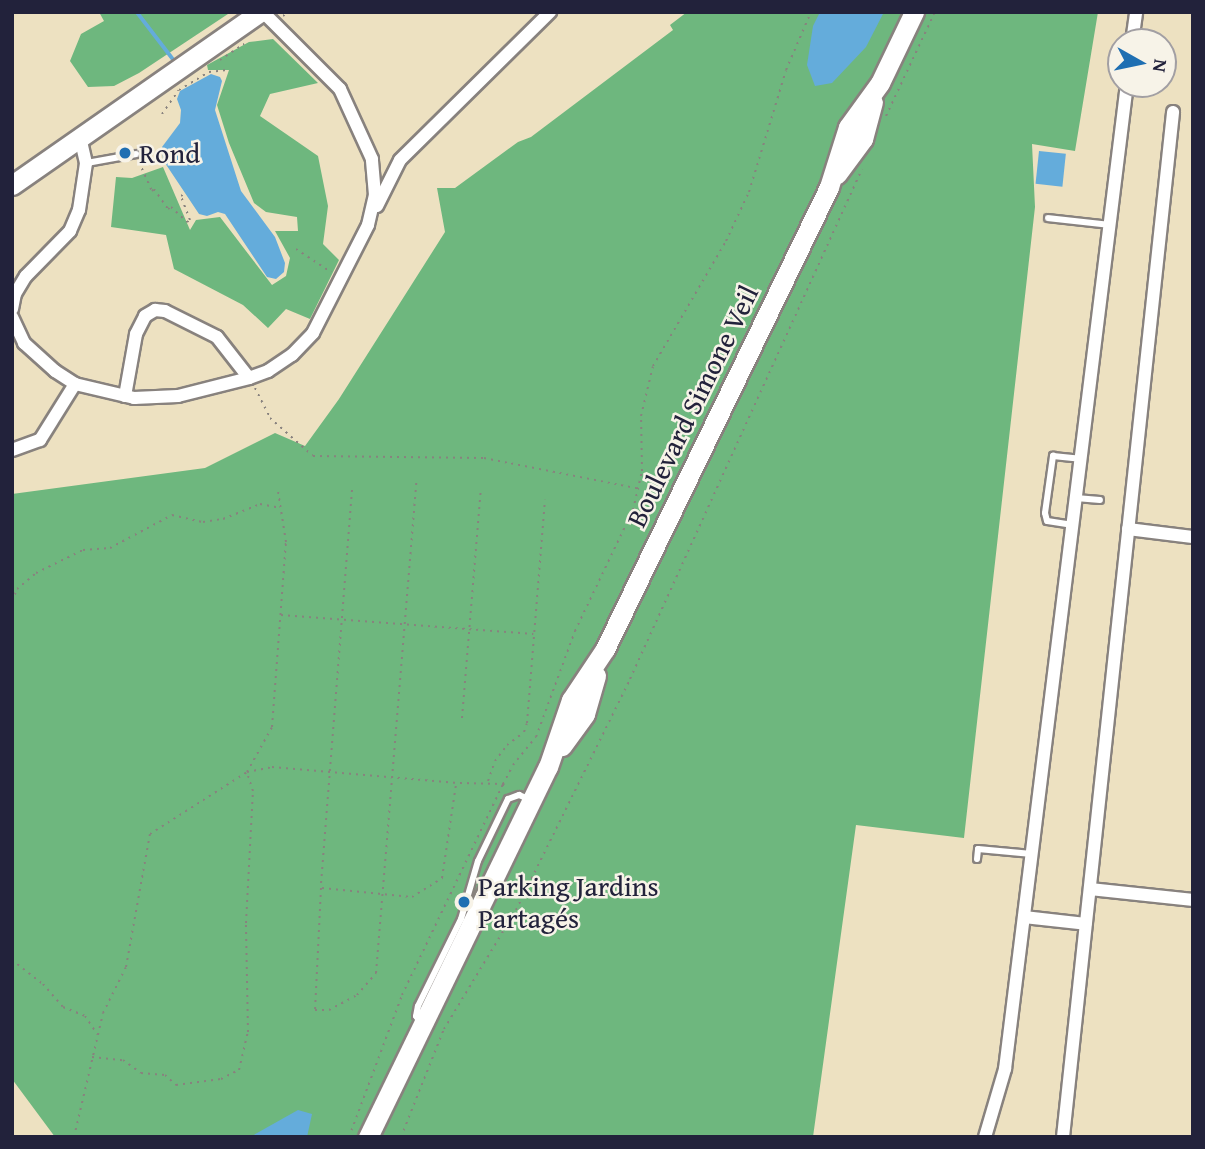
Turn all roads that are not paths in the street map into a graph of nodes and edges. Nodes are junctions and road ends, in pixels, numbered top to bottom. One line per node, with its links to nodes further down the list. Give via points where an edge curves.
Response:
1 (262, 12): 6 (main road); 11 (street, via 340,89 358,123 372,159 375,195)
2 (550, 12): 11 (street, via 400,160)
3 (914, 12): 31 (main road, Boulevard Simone Veil, via 880,83 863,139 829,187 606,649 585,713 548,767)
4 (1125, 98): 12 (street)
5 (1173, 112): 23 (street)
6 (80, 138): 8 (street); 9 (main road)
7 (136, 154): 8 (lane)
8 (86, 163): 13 (street, via 79,210 70,231 26,275)
9 (12, 185)
10 (1048, 218): 12 (lane)
11 (368, 225): 15 (street, via 313,333 292,355)
12 (1110, 225): 19 (street)
13 (12, 309)
14 (12, 317): 16 (street, via 24,344)
15 (249, 378): 17 (street, via 178,396); 17 (street, via 216,337 165,310 155,310 145,316 136,334)
16 (75, 384): 17 (street); 18 (street, via 40,440)
17 (125, 396)
18 (12, 450)
19 (1080, 459): 20 (street); 22 (lane, via 1053,456 1045,513 1047,522)
20 (1076, 498): 21 (lane); 22 (street)
21 (1100, 500)
22 (1073, 525): 25 (street)
23 (1128, 529): 24 (street); 27 (street)
24 (1193, 537)
25 (1032, 854): 26 (lane, via 978,849); 29 (street)
26 (977, 859)
27 (1090, 889): 28 (street); 30 (street)
28 (1193, 900)
29 (1024, 917): 30 (street); 32 (street, via 1005,1069)
30 (1086, 924): 33 (street)
31 (370, 1137)
32 (985, 1137)
33 (1063, 1137)

